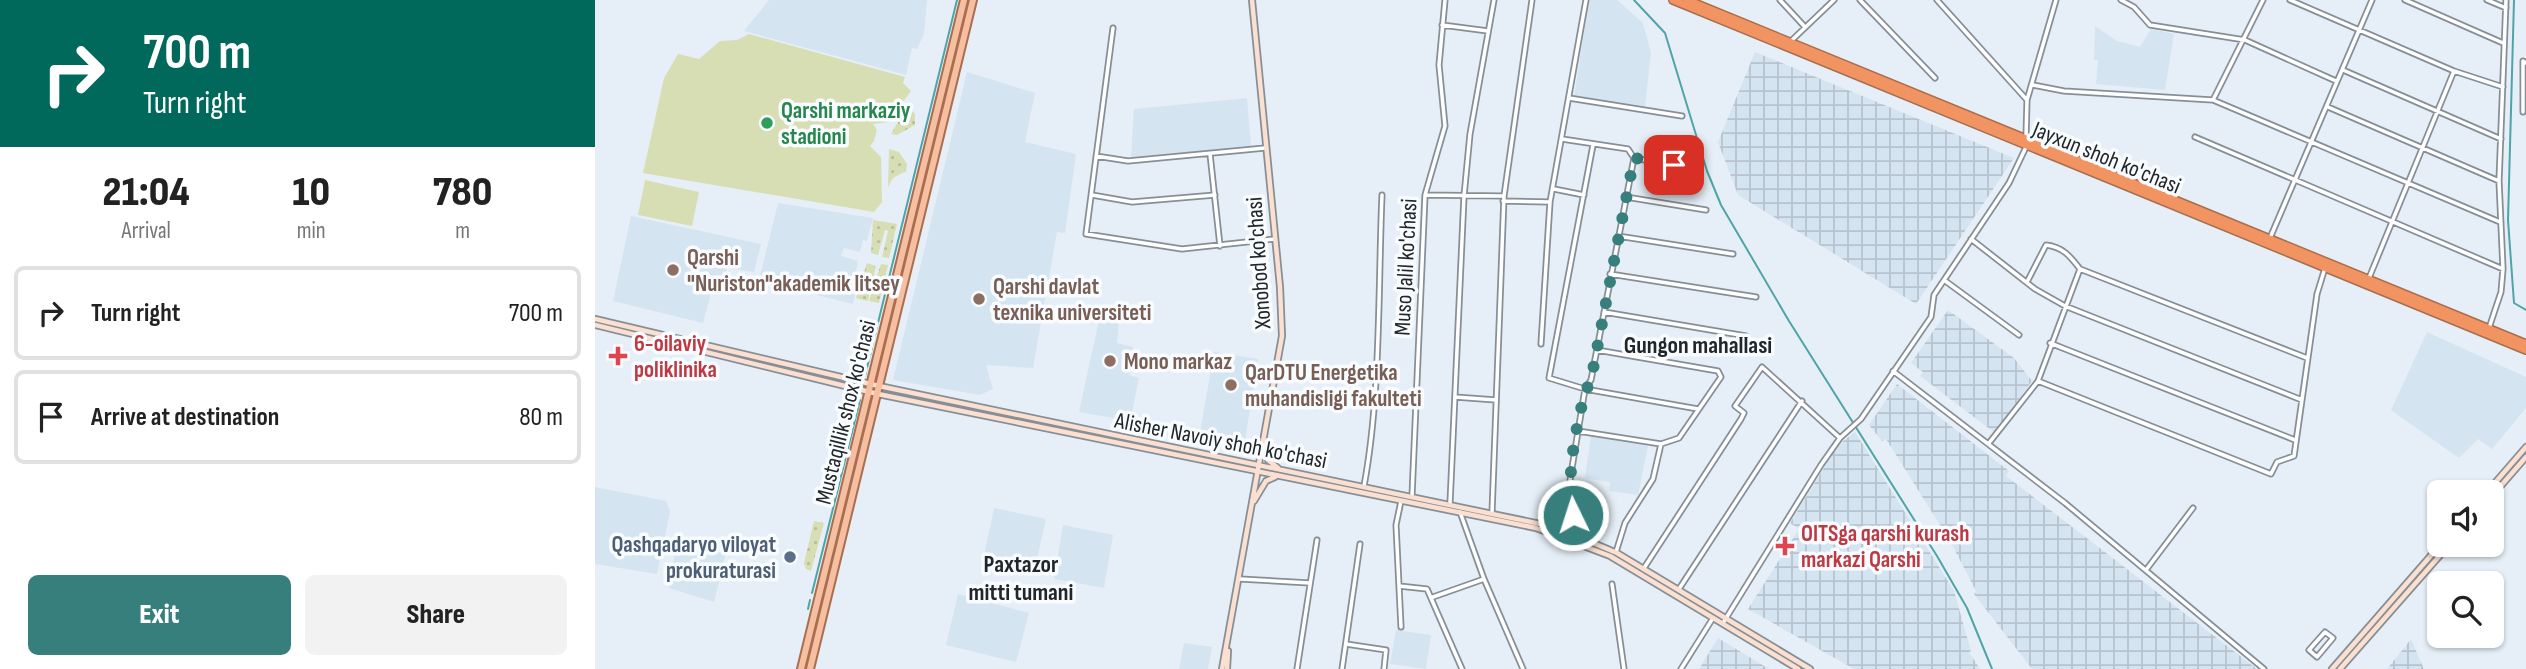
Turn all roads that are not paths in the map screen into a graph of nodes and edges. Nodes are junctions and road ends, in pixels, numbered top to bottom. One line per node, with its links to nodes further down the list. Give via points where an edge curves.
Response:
1 (964, 0): 71 (main road, Mustaqillik shox ko'chasi)
2 (973, 0): 72 (main road, Mustaqillik shox ko'chasi)
3 (1252, 0): 51 (main road, Xonobod ko'chasi)
4 (1445, 0): 23 (street, Muso Jalil ko'chasi)
5 (1494, 0): 27 (street)
6 (1532, 0): 68 (street)
7 (1585, 0): 38 (street)
8 (1673, 0): 48 (highway, Jayxun shoh ko'chasi)
9 (1687, 0): 29 (highway, Jayxun shoh ko'chasi)
10 (1780, 0): 25 (street)
11 (1834, 0): 25 (street)
12 (1860, 0): 34 (street)
13 (1937, 0): 39 (street)
14 (2056, 0): 36 (street)
15 (2121, 0): 28 (street, via 2150,25)
16 (2263, 0): 28 (street)
17 (2290, 0): 26 (street)
18 (2372, 0): 26 (street)
19 (2405, 0): 30 (street)
20 (2487, 0): 22 (street)
21 (2506, 0): 22 (street)
22 (2506, 8): 30 (street)
23 (1441, 25): 27 (street); 64 (street, Muso Jalil ko'chasi, via 1439,65 1445,126)
24 (1113, 27): 54 (street)
25 (1805, 27): 29 (street)
26 (2360, 29): 32 (street); 33 (street)
27 (1489, 31): 66 (street)
28 (2245, 40): 35 (street); 40 (street)
29 (1790, 41): 48 (highway, Jayxun shoh ko'chasi)
30 (2503, 43): 37 (street)
31 (2526, 63): 43 (street, via 2523,61)
32 (2342, 70): 35 (street); 42 (street)
33 (2454, 71): 37 (street); 42 (street)
34 (1935, 78)
35 (2337, 81): 41 (street)
36 (2033, 85): 39 (street); 40 (street)
37 (2503, 87): 47 (street)
38 (1569, 98): 44 (street); 46 (street)
39 (2027, 100): 48 (street)
40 (2213, 100): 49 (street)
41 (2327, 107): 49 (street); 52 (street)
42 (2438, 111): 47 (street); 52 (street)
43 (2523, 112)
44 (1682, 116)
45 (2195, 137): 57 (street)
46 (1562, 139): 50 (street); 60 (street)
47 (2501, 139): 58 (street)
48 (2026, 141): 76 (highway, Jayxun shoh ko'chasi); 78 (street, via 2010,183); 81 (highway, Jayxun shoh ko'chasi)
49 (2310, 144): 57 (street); 59 (street)
50 (1593, 145): 55 (street, via 1628,149); 65 (street)
51 (1265, 148): 53 (street); 77 (main road, Xonobod ko'chasi)
52 (2422, 148): 58 (street); 59 (street)
53 (1210, 153): 54 (street, via 1129,161); 62 (street)
54 (1096, 156): 61 (street)
55 (1634, 158): 56 (street); 67 (street)
56 (1693, 169)
57 (2295, 179): 73 (street); 76 (street)
58 (2499, 181): 74 (street)
59 (2409, 186): 73 (street); 74 (street)
60 (1554, 189): 65 (street); 69 (street)
61 (1092, 195): 62 (street, via 1132,202); 79 (street, via 1086,234 1182,249)
62 (1215, 195): 79 (street)
63 (1382, 195): 128 (street)
64 (1425, 195): 66 (street); 129 (street, Muso Jalil ko'chasi)
65 (1584, 195): 107 (street, via 1549,378)
66 (1464, 196): 68 (street); 109 (street)
67 (1626, 197): 70 (street); 75 (street)
68 (1504, 199): 69 (street); 110 (street)
69 (1550, 202): 98 (street)
70 (1706, 210)
71 (911, 218): 72 (main road); 106 (main road, Mustaqillik shox ko'chasi)
72 (919, 220): 108 (main road, Mustaqillik shox ko'chasi)
73 (2393, 221): 83 (street); 85 (street)
74 (2500, 222): 83 (street)
75 (1618, 236): 80 (street); 84 (street)
76 (2270, 238): 85 (highway, Jayxun shoh ko'chasi)
77 (1275, 239): 79 (street); 115 (main road, Xonobod ko'chasi, via 1282,336)
78 (1971, 239): 86 (street); 87 (street)
79 (1220, 246)
80 (1733, 254)
81 (2326, 266): 102 (highway, Jayxun shoh ko'chasi); 103 (street)
82 (2080, 269): 87 (street, via 2067,252 2046,245); 89 (street); 103 (street)
83 (2503, 269): 93 (street)
84 (1610, 274): 88 (street); 90 (street)
85 (2369, 278): 93 (highway, Jayxun shoh ko'chasi)
86 (1944, 279): 94 (street); 104 (street, via 1934,295 1931,317)
87 (2027, 282): 89 (street)
88 (1756, 297)
89 (2065, 306): 97 (street); 111 (street)
90 (1604, 312): 95 (street); 101 (street)
91 (595, 319): 96 (main road, Alisher Navoiy shoh ko'chasi)
92 (595, 325): 100 (main road, Alisher Navoiy shoh ko'chasi)
93 (2489, 328): 99 (highway, Jayxun shoh ko'chasi)
94 (2018, 335)
95 (1747, 336)
96 (678, 338): 100 (main road); 106 (main road, Alisher Navoiy shoh ko'chasi)
97 (2050, 343): 105 (street); 117 (street)
98 (1541, 344)
99 (2526, 344)
100 (676, 345): 106 (main road, Alisher Navoiy shoh ko'chasi)
101 (1597, 350): 107 (street); 113 (street, via 1718,371 1721,377)
102 (2526, 351)
103 (2307, 358): 111 (street)
104 (1893, 371): 116 (street, via 1861,419); 118 (street)
105 (2038, 381): 117 (street, via 2271,474 2277,462 2294,456); 118 (street)
106 (869, 388): 108 (main road, Alisher Navoiy shoh ko'chasi); 159 (main road, Mustaqillik shox ko'chasi)
107 (1585, 389): 113 (street); 114 (street)
108 (879, 390): 121 (main road, Alisher Navoiy shoh ko'chasi); 160 (main road, Mustaqillik shox ko'chasi)
109 (1455, 397): 110 (street); 132 (street)
110 (1496, 400): 137 (street)
111 (2302, 400): 117 (street)
112 (1803, 401): 116 (street); 144 (street, via 1762,367 1735,406 1744,413 1741,419); 151 (street)
113 (1698, 409): 119 (street, via 1679,438)
114 (1578, 431): 119 (street); 138 (street, via 1570,480 1574,503)
115 (1264, 436): 123 (main road, Xonobod ko'chasi); 125 (main road, via 1268,460)
116 (1840, 438): 154 (street)
117 (2296, 440)
118 (1989, 443): 145 (street)
119 (1661, 444): 141 (street, via 1653,479 1625,523)
120 (2526, 447): 126 (main road)
121 (1159, 448): 123 (main road, Alisher Navoiy shoh ko'chasi); 124 (main road, Alisher Navoiy shoh ko'chasi)
122 (2526, 457): 127 (main road)
123 (1259, 466): 124 (main road, Xonobod ko'chasi); 125 (main road, Alisher Navoiy shoh ko'chasi)
124 (1257, 472): 125 (main road, Alisher Navoiy shoh ko'chasi); 133 (main road, Xonobod ko'chasi)
125 (1281, 473): 128 (main road, Alisher Navoiy shoh ko'chasi); 130 (main road, Alisher Navoiy shoh ko'chasi); 133 (main road, via 1266,481)
126 (2497, 480)
127 (2504, 482)
128 (1364, 486): 129 (main road, Alisher Navoiy shoh ko'chasi)
129 (1412, 496): 131 (main road, Alisher Navoiy shoh ko'chasi)
130 (1401, 501): 134 (main road, Alisher Navoiy shoh ko'chasi); 150 (street, via 1396,525)
131 (1440, 501): 132 (main road, Alisher Navoiy shoh ko'chasi); 134 (main road)
132 (1450, 503): 137 (main road, Alisher Navoiy shoh ko'chasi)
133 (1252, 505): 146 (main road, Xonobod ko'chasi)
134 (1439, 508): 136 (main road, Alisher Navoiy shoh ko'chasi)
135 (2193, 508): 145 (street)
136 (1460, 513): 147 (street); 153 (main road, Alisher Navoiy shoh ko'chasi, via 1536,528 1587,545)
137 (1492, 513): 138 (main road, Alisher Navoiy shoh ko'chasi)
138 (1570, 532): 141 (main road, Alisher Navoiy shoh ko'chasi)
139 (1317, 540): 148 (street)
140 (1360, 544): 156 (street)
141 (1616, 552): 144 (main road, Alisher Navoiy shoh ko'chasi)
142 (2430, 557): 157 (main road)
143 (2438, 557): 157 (main road)
144 (1644, 568): 151 (main road, Alisher Navoiy shoh ko'chasi)
145 (2147, 570): 171 (street)
146 (1240, 579): 148 (street); 161 (main road, Xonobod ko'chasi)
147 (1484, 579): 152 (street); 166 (street)
148 (1310, 583): 162 (street)
149 (1612, 584): 167 (street)
150 (1399, 586): 152 (street, via 1424,587); 155 (street)
151 (1679, 589): 153 (main road, Alisher Navoiy shoh ko'chasi)
152 (1433, 597): 165 (street)
153 (1715, 615): 154 (main road, Alisher Navoiy shoh ko'chasi); 168 (street)
154 (1725, 621): 169 (main road, Alisher Navoiy shoh ko'chasi); 170 (main road, Alisher Navoiy shoh ko'chasi)
155 (1401, 627)
156 (1346, 644): 163 (street); 164 (street, via 1386,650)
157 (2357, 645): 172 (main road); 173 (main road)
158 (2309, 650): 158 (street, via 2325,632 2333,638 2318,657)
159 (801, 669)
160 (810, 669)
161 (1224, 669)
162 (1297, 669)
163 (1342, 669)
164 (1384, 669)
165 (1462, 669)
166 (1523, 669)
167 (1624, 669)
168 (1681, 669)
169 (1798, 669)
170 (1809, 669)
171 (2264, 669)
172 (2332, 669)
173 (2340, 669)

